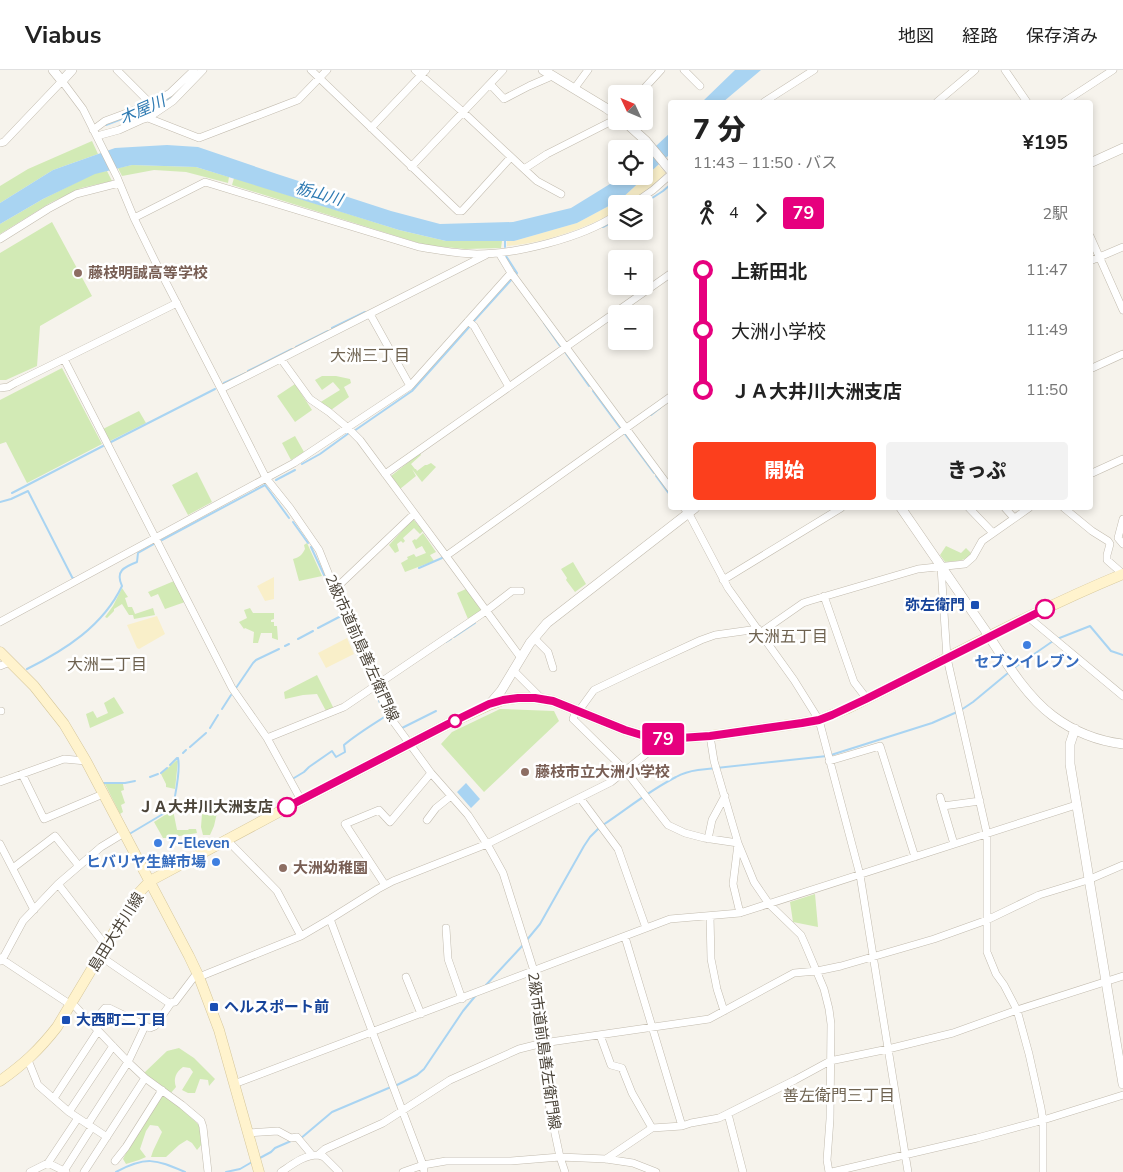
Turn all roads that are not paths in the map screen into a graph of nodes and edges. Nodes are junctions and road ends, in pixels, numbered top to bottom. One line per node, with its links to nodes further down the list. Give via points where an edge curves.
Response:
1 (53, 70): 21 (street, 2級市道前島善左衛門線)
2 (72, 70): 21 (street)
3 (117, 70): 30 (street)
4 (194, 70): 30 (street, via 170,93)
5 (203, 70): 33 (street, via 173,101)
6 (310, 70): 20 (street)
7 (326, 70): 20 (street)
8 (415, 70): 18 (street)
9 (503, 70): 22 (street)
10 (542, 70): 19 (street)
11 (588, 70): 25 (street)
12 (661, 70): 23 (street)
13 (684, 70): 24 (street)
14 (814, 70): 26 (street)
15 (974, 70): 27 (street)
16 (1005, 70): 28 (street)
17 (1113, 70): 29 (street)
18 (424, 73): 32 (street); 35 (street)
19 (552, 76): 22 (street, via 504,99); 25 (street)
20 (319, 78): 33 (street, via 298,100 199,138); 35 (street)
21 (62, 81): 37 (street, 2級市道前島善左衛門線, via 83,108); 38 (street)
22 (490, 84): 32 (street)
23 (647, 85)
24 (700, 86)
25 (574, 89): 31 (street)
26 (776, 100)
27 (939, 100)
28 (1026, 100)
29 (1067, 100)
30 (151, 104): 37 (street, via 105,121)
31 (608, 111)
32 (463, 112): 40 (street); 42 (street)
33 (148, 118): 37 (street)
34 (608, 122): 44 (street)
35 (371, 128): 42 (street)
36 (633, 130): 43 (street)
37 (96, 136): 46 (street, 2級市道前島善左衛門線)
38 (0, 143)
39 (1123, 148): 41 (street)
40 (511, 157): 42 (street, via 462,211 458,211); 44 (street)
41 (1093, 162)
42 (411, 167)
43 (668, 168)
44 (524, 169): 47 (street, via 537,181)
45 (668, 177): 48 (street)
46 (118, 180): 49 (street, 2級市道前島善左衛門線); 51 (street, via 76,194)
47 (561, 194)
48 (646, 195)
49 (134, 218): 55 (street, via 205,182 419,247); 60 (street, 2級市道前島善左衛門線)
50 (608, 219): 54 (street, via 577,234)
51 (0, 239)
52 (1093, 242): 56 (street)
53 (1123, 246): 56 (street)
54 (499, 253): 55 (street); 58 (street)
55 (488, 254): 62 (street)
56 (1100, 257): 57 (street); 61 (street)
57 (1093, 260)
58 (511, 272): 63 (street); 64 (street)
59 (668, 275): 64 (street)
60 (176, 302): 66 (street); 72 (street, 2級市道前島善左衛門線)
61 (1123, 310)
62 (370, 314): 67 (street); 69 (street)
63 (471, 323): 69 (street); 70 (street)
64 (566, 347): 70 (street); 75 (street)
65 (1123, 354): 68 (street)
66 (64, 359): 71 (street); 93 (street)
67 (281, 359): 72 (street); 74 (street, via 310,399)
68 (1093, 368)
69 (410, 386): 74 (street)
70 (509, 387): 78 (street)
71 (0, 388)
72 (221, 389): 79 (street, 2級市道前島善左衛門線)
73 (668, 398): 75 (street)
74 (348, 428): 78 (street); 79 (street)
75 (625, 429): 80 (street); 95 (street)
76 (1123, 459): 77 (street)
77 (1093, 473)
78 (386, 474): 89 (street)
79 (266, 478): 93 (street); 99 (street, 2級市道前島善左衛門線, via 314,541)
80 (668, 485)
81 (688, 510): 107 (street, via 555,617)
82 (689, 510): 98 (street)
83 (838, 510): 98 (street)
84 (902, 510): 96 (street)
85 (971, 510): 92 (street)
86 (1007, 510): 90 (street)
87 (1025, 510): 90 (street)
88 (1066, 510): 97 (street, via 1108,541 1107,560)
89 (414, 514): 95 (street); 99 (street)
90 (1014, 518): 92 (street)
91 (1123, 519): 94 (street, via 1118,538)
92 (993, 533): 96 (street, via 982,541 965,564)
93 (156, 538): 104 (street); 124 (street, via 232,688)
94 (1123, 544)
95 (446, 556): 102 (street)
96 (941, 566): 101 (street, via 918,569); 106 (street); 110 (street)
97 (1123, 574): 103 (main road, 島田大井川線)
98 (723, 580): 105 (street)
99 (335, 589): 115 (street, 2級市道前島善左衛門線)
100 (521, 591): 102 (street, via 512,591)
101 (824, 596): 105 (street, via 803,603); 118 (street, via 854,682)
102 (486, 610): 109 (street); 115 (street)
103 (1028, 617): 106 (main road, 島田大井川線); 116 (street)
104 (0, 622)
105 (759, 631): 120 (street, via 708,638 594,690); 121 (street)
106 (989, 637): 110 (main road, 島田大井川線); 122 (street, via 1032,697)
107 (534, 638): 109 (street); 113 (street, via 548,652)
108 (0, 652): 111 (main road)
109 (520, 658): 114 (street)
110 (947, 658): 118 (main road, 島田大井川線); 140 (street)
111 (10, 662): 112 (street); 129 (main road, via 49,704)
112 (0, 666)
113 (553, 668)
114 (513, 670): 117 (street); 119 (street)
115 (376, 685): 124 (street, via 344,708); 126 (street, 2級市道前島善左衛門線, via 390,717)
116 (1123, 696)
117 (542, 699): 119 (main road, 島田大井川線, via 518,698); 120 (main road, 島田大井川線)
118 (866, 699): 121 (main road, 島田大井川線)
119 (489, 704): 126 (main road, 島田大井川線)
120 (577, 711): 125 (main road, 島田大井川線, via 625,730); 130 (street, via 573,719)
121 (819, 720): 123 (main road, 島田大井川線); 128 (street)
122 (1075, 729): 127 (street); 141 (street, via 1069,753)
123 (710, 736): 125 (main road, 島田大井川線); 136 (street)
124 (267, 738): 139 (street)
125 (665, 739): 130 (street)
126 (409, 744): 131 (street, 2級市道前島善左衛門線); 139 (main road, 島田大井川線)
127 (1123, 744)
128 (828, 757): 152 (street, via 880,746); 156 (street)
129 (86, 761): 132 (street, via 64,759); 134 (main road)
130 (625, 770): 138 (street, via 611,782); 146 (street, via 668,825)
131 (431, 772): 135 (street, 2級市道前島善左衛門線); 160 (street, via 390,822 379,810 345,824)
132 (22, 774): 133 (street); 134 (street, via 44,819)
133 (0, 782)
134 (103, 794): 144 (main road)
135 (451, 796): 143 (street); 150 (street, 2級市道前島善左衛門線)
136 (725, 796): 146 (street, via 712,820); 148 (street)
137 (940, 797): 142 (street)
138 (580, 798): 150 (street); 168 (street, via 618,849)
139 (301, 800): 147 (main road, 島田大井川線)
140 (980, 801): 142 (street); 145 (street)
141 (1076, 804): 145 (street); 157 (street)
142 (942, 806): 151 (street)
143 (427, 820)
144 (124, 833): 154 (street); 158 (main road)
145 (988, 834): 151 (street); 166 (street)
146 (708, 838): 148 (street)
147 (226, 839): 158 (main road, 島田大井川線); 169 (street, via 278,891)
148 (738, 843): 161 (street, via 754,882); 163 (street, via 733,884)
149 (0, 844): 155 (street)
150 (487, 844): 160 (street); 175 (street, 2級市道前島善左衛門線, via 503,873)
151 (954, 844): 152 (street)
152 (915, 857): 156 (street)
153 (1123, 864): 157 (street)
154 (79, 866): 155 (street, via 55,836); 159 (street)
155 (13, 868): 162 (street)
156 (860, 875): 161 (street); 173 (street)
157 (1088, 876): 166 (street); 180 (street)
158 (150, 881): 171 (main road, 島田大井川線, via 135,898); 177 (main road)
159 (58, 884): 162 (street); 171 (street)
160 (385, 885): 165 (street)
161 (769, 904): 163 (street); 176 (street, via 801,935)
162 (34, 910): 174 (street)
163 (740, 913): 164 (street)
164 (710, 916): 168 (street, via 670,919); 185 (street, via 711,959)
165 (330, 919): 169 (street); 191 (street)
166 (987, 920): 173 (street); 184 (street, via 987,952)
167 (446, 928): 181 (street, via 448,958)
168 (646, 928): 170 (street)
169 (301, 936): 177 (street)
170 (625, 937): 175 (street); 189 (street)
171 (106, 946): 172 (main road, 島田大井川線)
172 (100, 956): 182 (street); 183 (main road, 島田大井川線)
173 (874, 956): 176 (street); 195 (street)
174 (1, 960): 183 (street)
175 (534, 971): 181 (street); 193 (street, 2級市道前島善左衛門線)
176 (817, 971): 185 (street, via 794,973); 198 (street, via 829,1009)
177 (198, 975): 182 (street); 201 (main road, via 219,1030)
178 (1123, 976): 180 (street)
179 (406, 977): 186 (street)
180 (1106, 982): 184 (street); 202 (street)
181 (462, 999): 186 (street)
182 (171, 1003): 188 (street, via 155,1026)
183 (71, 1004): 187 (street); 196 (main road, 島田大井川線, via 57,1027)
184 (1016, 1010): 195 (street, via 954,1033); 210 (street)
185 (724, 1011): 189 (street, via 709,1019)
186 (421, 1014): 191 (street)
187 (92, 1024): 188 (street, via 105,1008 109,1008); 190 (street)
188 (145, 1026): 197 (street)
189 (652, 1027): 192 (street); 212 (street)
190 (98, 1031): 194 (street); 205 (street)
191 (372, 1031): 201 (street); 206 (street)
192 (600, 1035): 193 (street); 213 (street, via 611,1065 622,1068)
193 (543, 1043): 206 (street, via 519,1049 450,1080); 218 (street, 2級市道前島善左衛門線, via 550,1110)
194 (113, 1046): 197 (street); 207 (street)
195 (888, 1049): 198 (street); 217 (street)
196 (28, 1060): 200 (main road, 島田大井川線); 205 (street, via 38,1085)
197 (128, 1062): 199 (street); 211 (street)
198 (830, 1062): 208 (street); 234 (street, via 827,1160)
199 (145, 1078): 203 (street); 215 (street)
200 (0, 1080)
201 (234, 1084): 214 (main road)
202 (1123, 1084)
203 (162, 1090): 220 (street); 226 (street, via 202,1122)
204 (1123, 1095): 210 (street)
205 (54, 1098): 207 (street)
206 (402, 1111): 216 (street); 222 (street)
207 (70, 1112): 209 (street)
208 (728, 1114): 212 (street); 233 (street)
209 (78, 1118): 211 (street); 221 (street)
210 (1043, 1120): 217 (street); 236 (street)
211 (90, 1126): 215 (street); 224 (street)
212 (682, 1126): 213 (street)
213 (652, 1128): 219 (street)
214 (248, 1133): 216 (street, via 278,1131 297,1138); 227 (main road)
215 (107, 1137): 225 (street)
216 (315, 1155): 228 (street); 229 (street, via 324,1157)
217 (905, 1155): 234 (street); 235 (street)
218 (560, 1157): 219 (street); 222 (street, via 446,1161); 231 (street, 2級市道前島善左衛門線)
219 (606, 1159): 232 (street, via 633,1163)
220 (115, 1161)
221 (48, 1163): 223 (street); 224 (street)
222 (424, 1168): 230 (street)
223 (30, 1172)
224 (65, 1172)
225 (84, 1172)
226 (208, 1172)
227 (259, 1172)
228 (281, 1172)
229 (339, 1172)
230 (403, 1172)
231 (565, 1172)
232 (656, 1172)
233 (743, 1172)
234 (831, 1172)
235 (908, 1172)
236 (1043, 1172)

